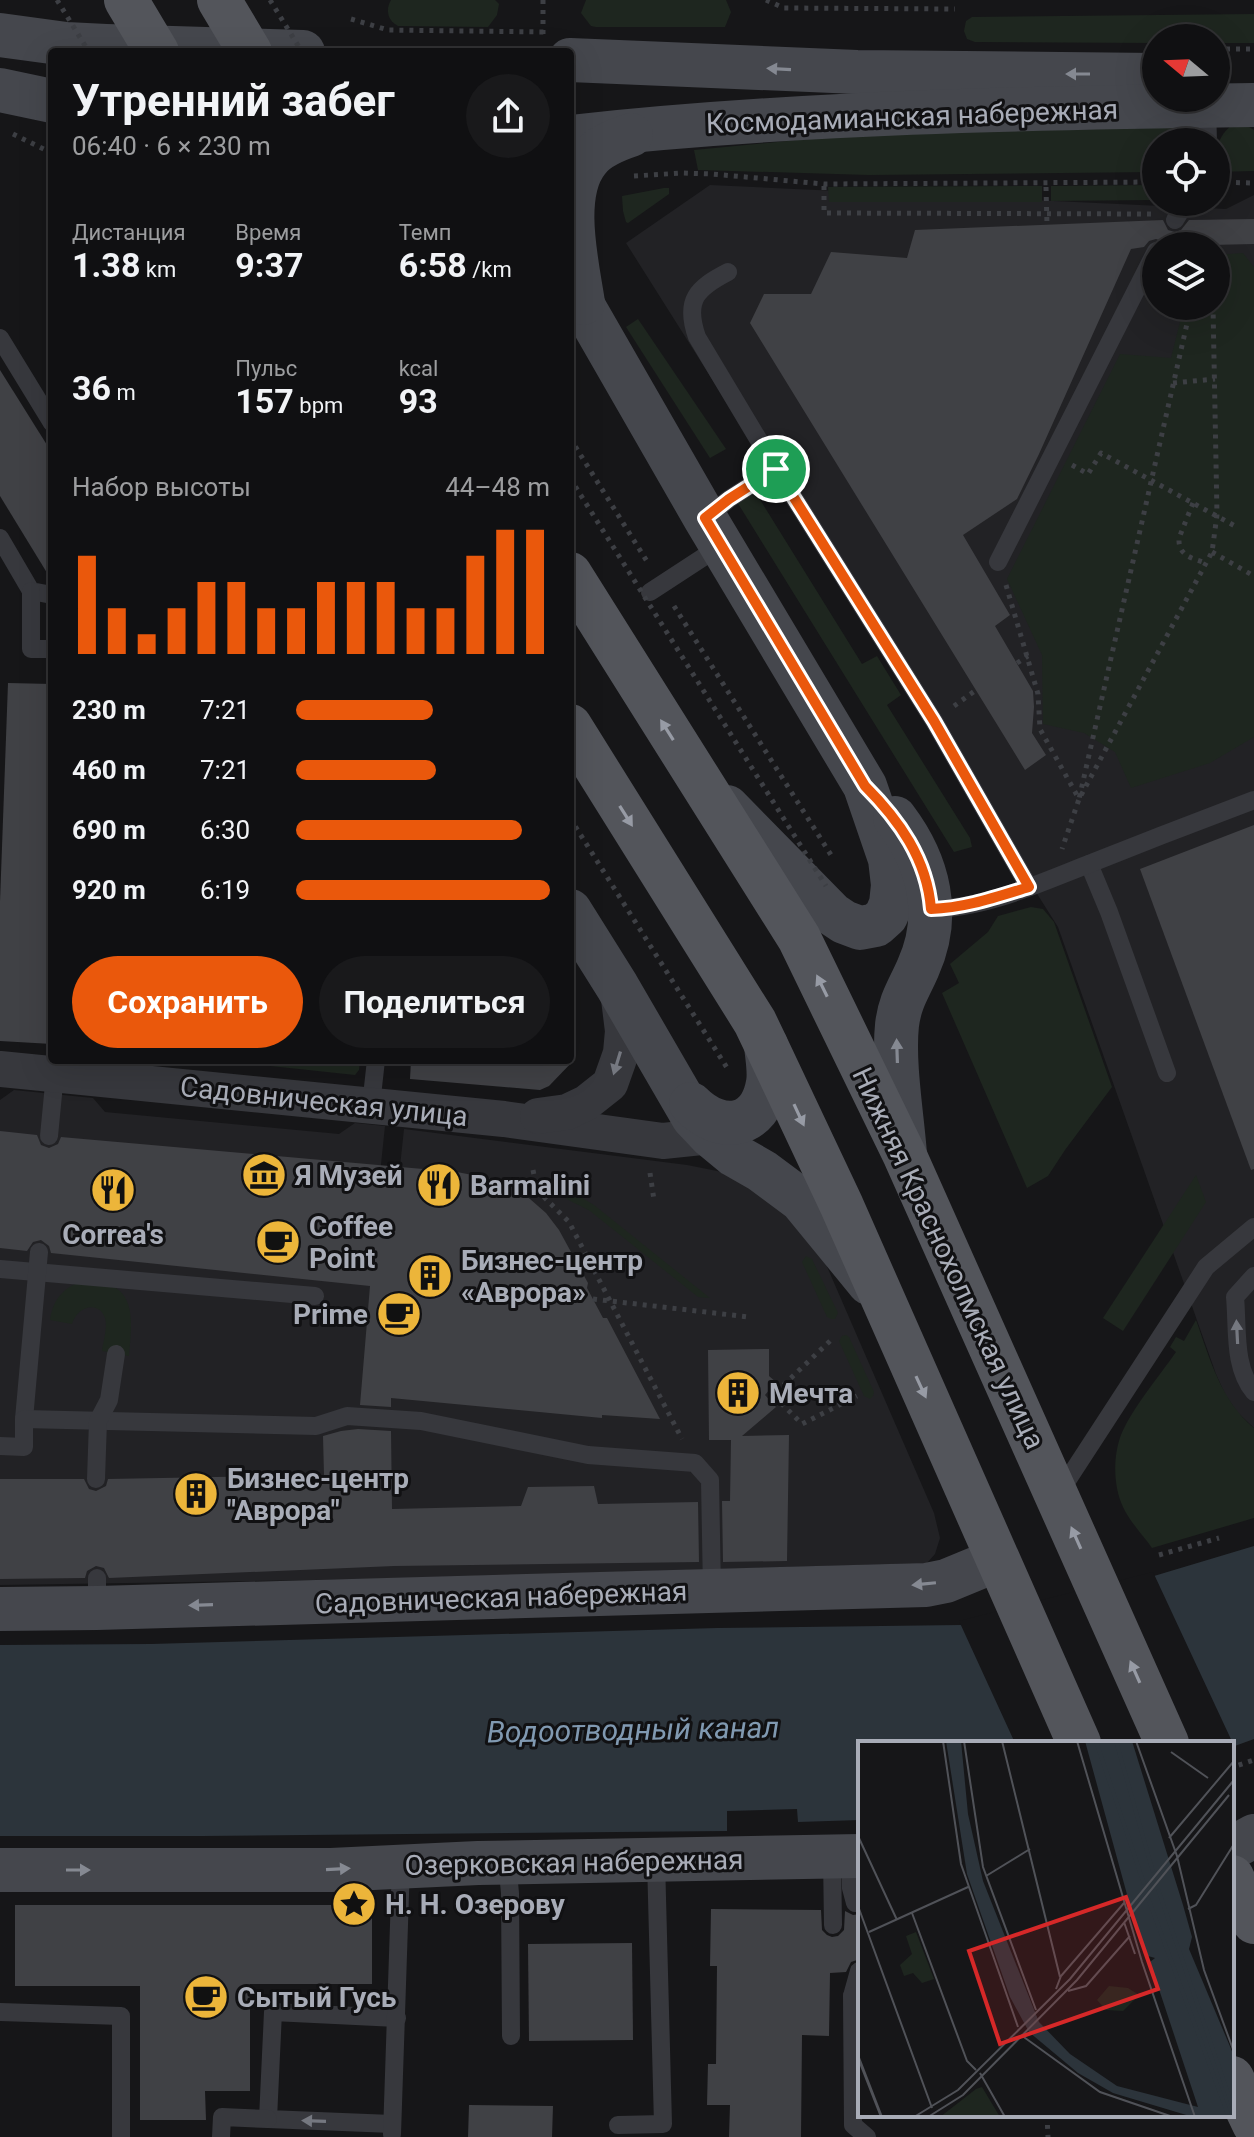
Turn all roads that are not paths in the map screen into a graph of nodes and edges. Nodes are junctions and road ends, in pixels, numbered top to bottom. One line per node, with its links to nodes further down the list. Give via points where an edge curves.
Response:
1 (126, 0): 5 (main road, bridge)
2 (219, 0): 6 (main road, bridge)
3 (0, 35): 4 (main road)
4 (70, 48)
5 (155, 48)
6 (248, 48)
7 (574, 58): 8 (main road, Космодамианская набережная, one-way to 7, via 857,72)
8 (1142, 75)
9 (1254, 75): 11 (main road, Космодамианская набережная)
10 (0, 90): 12 (main road)
11 (1230, 93)
12 (48, 100)
13 (1254, 105): 14 (main road, Космодамианская набережная)
14 (1230, 107)
15 (1142, 109): 16 (main road, Космодамианская набережная, via 916,112)
16 (658, 127): 17 (main road, Космодамианская набережная); 18 (main road, via 599,149 587,160)
17 (574, 137)
18 (574, 197)
19 (574, 264): 22 (main road)
20 (728, 272): 25 (lane, via 698,291 693,324)
21 (1142, 279): 28 (lane)
22 (576, 293): 26 (main road)
23 (0, 338): 24 (lane)
24 (48, 416)
25 (776, 469): 26 (lane, via 729,499); 38 (lane, via 934,721)
26 (713, 532): 30 (lane); 39 (main road, via 865,786 891,812 919,859 930,891)
27 (0, 538): 31 (lane)
28 (998, 562)
29 (574, 580): 35 (main road, Нижняя Краснохолмская улица, one-way to 29)
30 (656, 588)
31 (31, 591): 32 (lane); 33 (lane, via 31,649)
32 (48, 594)
33 (48, 649)
34 (574, 732): 42 (main road, one-way to 42)
35 (694, 773): 39 (main road, via 822,893 844,922 860,928 876,925); 54 (main road, Нижняя Краснохолмская улица, one-way to 35, via 799,938)
36 (1254, 800): 37 (lane)
37 (1081, 867): 38 (lane); 47 (lane)
38 (1029, 887): 39 (lane, via 949,908)
39 (911, 906): 54 (main road, one-way to 39, via 897,1027 901,1001 927,944)
40 (574, 917): 41 (main road)
41 (617, 986): 49 (main road); 51 (street, Садовническая улица, one-way to 51, via 623,1031 610,1084 567,1112)
42 (760, 1033): 49 (main road, via 769,1081 762,1104 744,1122 711,1120); 60 (main road, one-way to 60)
43 (376, 1064): 50 (lane)
44 (94, 1068): 46 (street, Садовническая улица); 48 (street, Садовническая улица)
45 (0, 1069): 48 (street, Садовническая улица)
46 (138, 1071): 50 (street, Садовническая улица)
47 (1167, 1073)
48 (55, 1074): 52 (lane)
49 (678, 1089): 53 (main road)
50 (371, 1105): 51 (street, Садовническая улица)
51 (504, 1119): 53 (street, Садовническая улица, via 663,1141)
52 (49, 1136)
53 (711, 1136): 60 (main road, via 801,1200)
54 (905, 1156): 67 (main road, Нижняя Краснохолмская улица)
55 (1254, 1227): 67 (lane, via 1206,1267)
56 (38, 1262): 57 (lane); 59 (lane); 63 (lane)
57 (0, 1269)
58 (1254, 1276): 62 (lane, one-way to 58, via 1239,1359 1235,1297)
59 (315, 1296)
60 (889, 1316): 68 (main road, one-way to 68)
61 (116, 1354): 64 (lane, via 109,1400)
62 (1254, 1392)
63 (24, 1419): 64 (lane); 65 (lane, via 24,1447)
64 (98, 1421): 66 (lane); 69 (lane, via 316,1426 347,1416 373,1417 421,1421 588,1455 695,1463 710,1480)
65 (0, 1446)
66 (96, 1479)
67 (1057, 1495): 72 (main road, Нижняя Краснохолмская улица, one-way to 67)
68 (997, 1560): 69 (main road, Садовническая набережная, one-way to 69, via 926,1585); 71 (main road)
69 (712, 1591): 70 (main road, Садовническая набережная, one-way to 70, via 97,1593)
70 (0, 1609)
71 (1078, 1741)
72 (1166, 1741)
73 (1254, 1836): 74 (main road)
74 (1234, 1847)
75 (847, 1856): 76 (main road, Озерковская набережная); 81 (lane); 83 (lane)
76 (656, 1860): 77 (main road, Озерковская набережная); 91 (lane, via 663,2124)
77 (507, 1862): 78 (main road, Озерковская набережная); 87 (lane)
78 (401, 1865): 79 (main road, Озерковская набережная, one-way to 78, via 331,1870); 86 (lane)
79 (0, 1870)
80 (1234, 1881): 82 (main road)
81 (855, 1903)
82 (1254, 1922)
83 (833, 1925)
84 (856, 1996): 95 (lane, via 853,2125)
85 (0, 2012): 93 (lane, via 121,2016)
86 (397, 2018): 89 (lane, via 273,2012); 92 (lane)
87 (511, 2036)
88 (1234, 2082): 90 (main road)
89 (268, 2119): 92 (lane, one-way to 89); 94 (lane, via 222,2117)
90 (1254, 2124)
91 (618, 2125)
92 (392, 2131)
93 (121, 2137)
94 (221, 2137)
95 (867, 2137)

